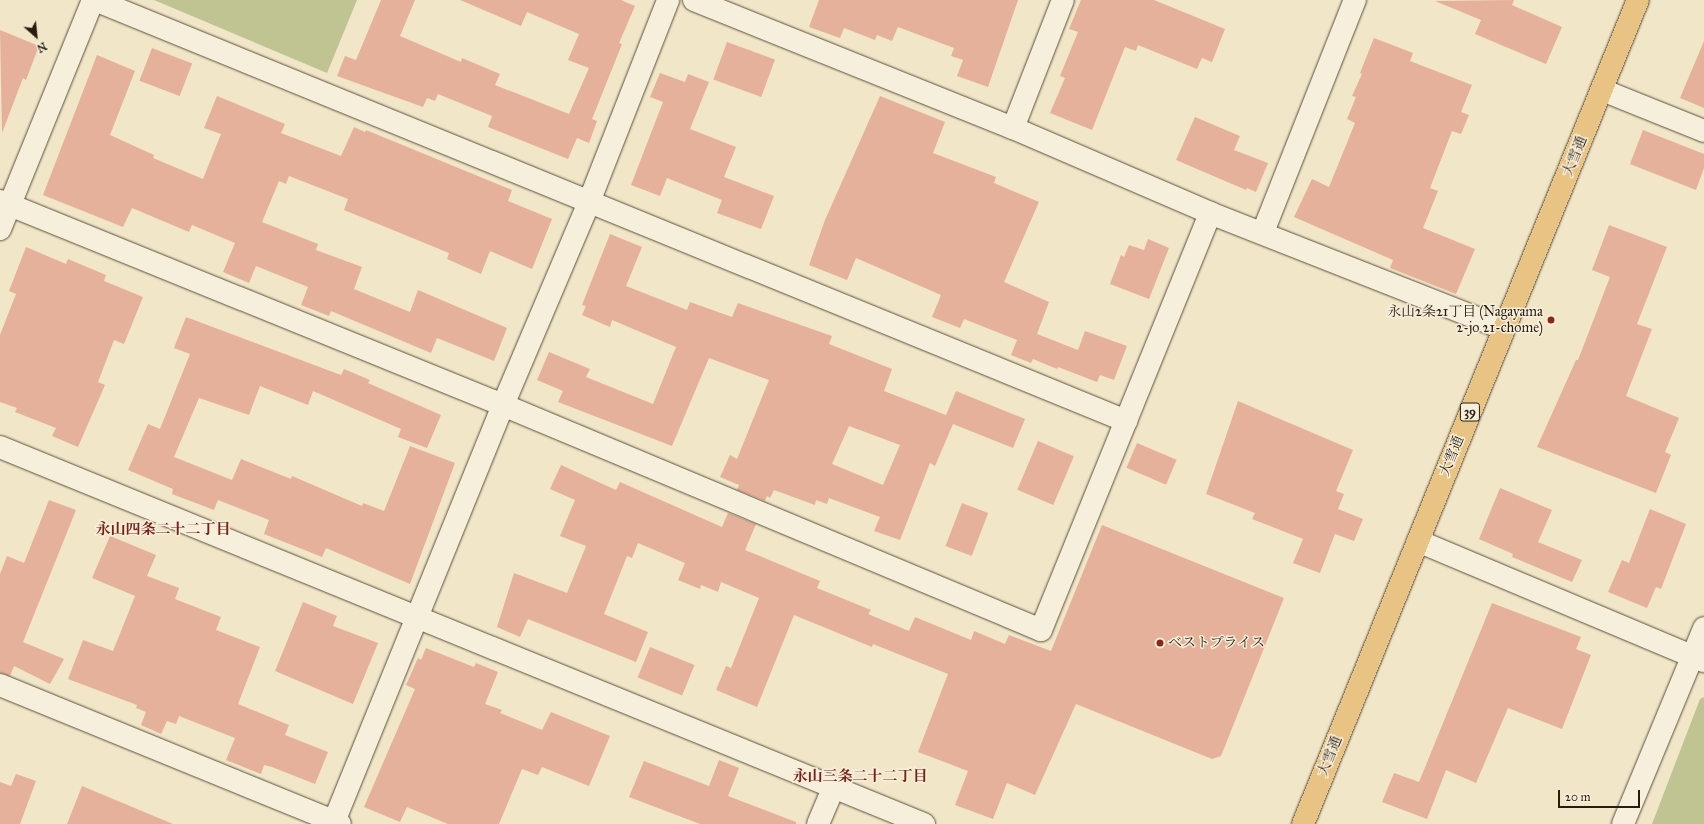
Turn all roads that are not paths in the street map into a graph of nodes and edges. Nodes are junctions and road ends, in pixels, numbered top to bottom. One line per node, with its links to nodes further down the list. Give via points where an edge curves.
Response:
1 (94, 0): 10 (street); 11 (street)
2 (668, 0): 10 (street)
3 (694, 0): 8 (street)
4 (1063, 0): 8 (street)
5 (1355, 0): 14 (street)
6 (1638, 0): 7 (highway, 大雪通 / 39)
7 (1602, 90): 9 (street); 15 (highway, 大雪通 / 39)
8 (1013, 128): 12 (street)
9 (1704, 131)
10 (589, 202): 16 (street); 17 (street)
11 (5, 203): 13 (street); 16 (street)
12 (1210, 213): 14 (street); 17 (street)
13 (0, 229)
14 (1263, 232): 15 (street)
15 (1504, 329): 19 (highway, 大雪通 / 39)
16 (503, 406): 17 (street, via 1041,630); 20 (street)
17 (1126, 422)
18 (0, 447): 20 (street)
19 (1418, 541): 22 (street); 28 (highway, 大雪通 / 39)
20 (418, 619): 24 (street); 25 (street)
21 (1704, 628): 22 (street)
22 (1698, 658): 29 (street)
23 (0, 685): 25 (street)
24 (833, 788): 26 (street); 27 (street)
25 (336, 823)
26 (818, 824)
27 (924, 824)
28 (1303, 824)
29 (1623, 824)

